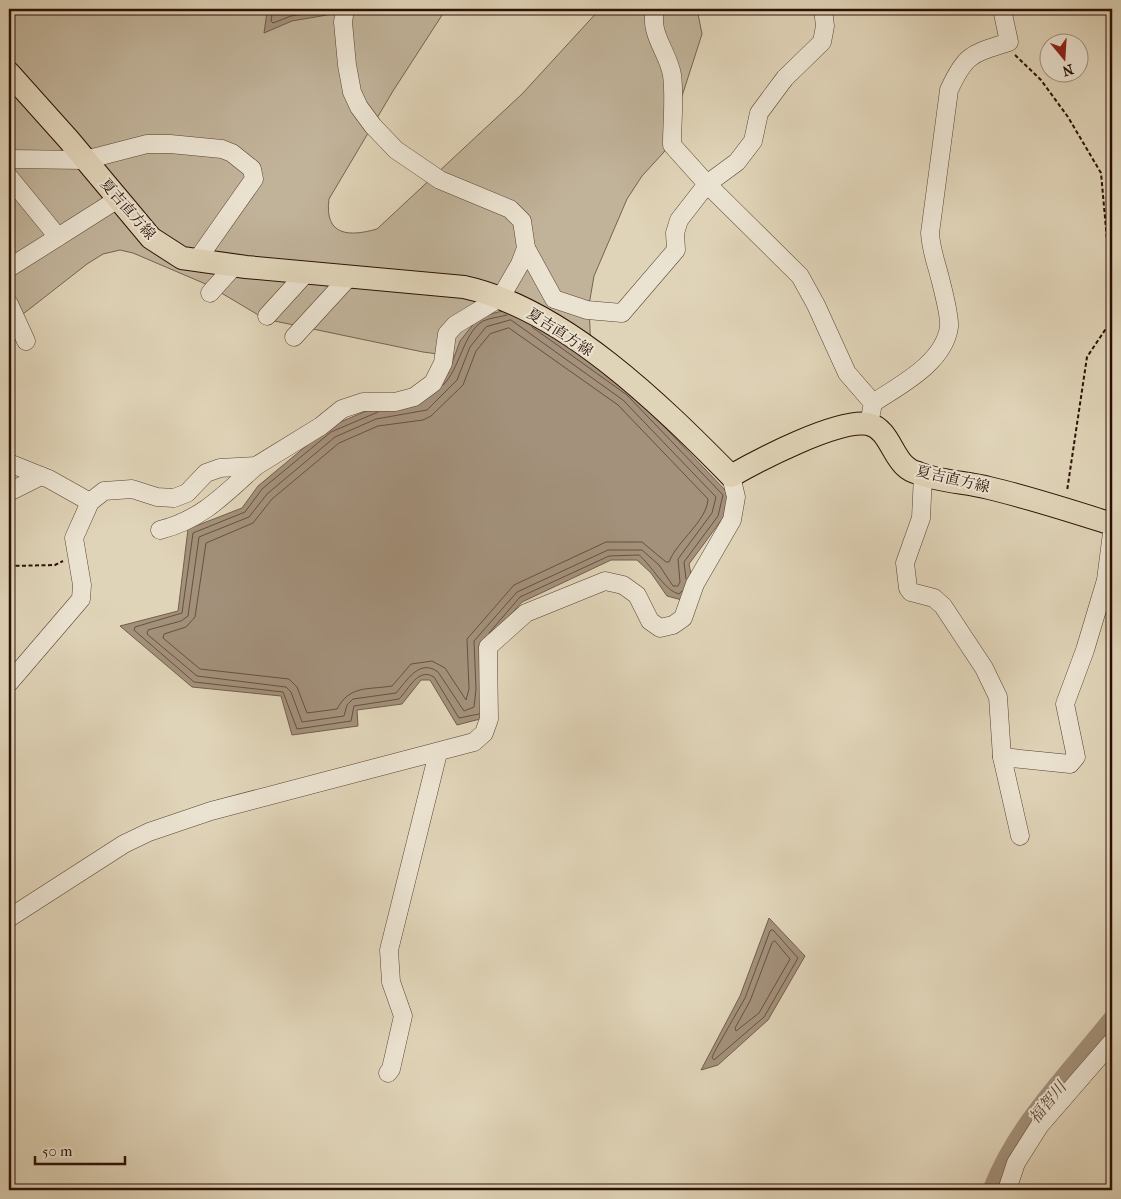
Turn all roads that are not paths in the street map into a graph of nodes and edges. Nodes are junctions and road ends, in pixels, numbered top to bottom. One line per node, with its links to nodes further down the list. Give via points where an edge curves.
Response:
1 (345, 9): 12 (street, via 343,22 350,83 359,107 396,150 440,180 510,209 522,221)
2 (655, 9): 9 (street, via 655,36 672,74 672,145)
3 (823, 9): 9 (street, via 825,26 822,42 785,78 759,113 753,141 737,162)
4 (1002, 9): 24 (street, via 1009,42 972,54 959,69 949,90 930,233 949,326 945,341 924,370)
5 (9, 73): 7 (main road, 夏吉直方線)
6 (9, 159): 7 (street)
7 (85, 160): 10 (main road, 夏吉直方線); 13 (street, via 147,144 170,144 222,149 252,168 254,179)
8 (9, 176): 11 (street)
9 (707, 184): 12 (street, via 679,220 675,233 676,250 622,313 588,310 554,299); 24 (street, via 800,276 847,373)
10 (118, 199): 11 (street); 13 (main road, 夏吉直方線, via 151,238 182,258)
11 (58, 237): 15 (street)
12 (526, 248): 19 (street)
13 (196, 260): 14 (main road, 夏吉直方線)
14 (235, 265): 16 (main road, 夏吉直方線); 18 (street)
15 (9, 268)
16 (307, 272): 17 (main road, 夏吉直方線); 21 (street)
17 (350, 276): 19 (main road, 夏吉直方線, via 464,287); 22 (street)
18 (210, 293)
19 (500, 297): 26 (street, via 455,325 448,334 443,363 433,383 414,397 395,402 363,402 342,409 321,426); 29 (main road, 夏吉直方線, via 529,310 631,381 671,415)
20 (9, 304): 23 (street)
21 (267, 316)
22 (294, 337)
23 (26, 342)
24 (871, 414): 27 (main road, 夏吉直方線, via 876,428 905,466); 29 (main road, via 851,425 799,442)
25 (9, 463): 28 (street)
26 (256, 466): 31 (street, via 220,468 206,473 187,493 174,498 132,489 104,491); 33 (street, via 192,520)
27 (923, 475): 32 (main road, 夏吉直方線, via 986,487); 37 (street, via 921,518 905,563 908,588 911,592 934,598 943,606 984,668 998,697)
28 (41, 476): 30 (street); 31 (street)
29 (731, 476): 36 (street, via 736,497 732,520 696,584 683,618 660,628 650,621 637,595 623,585 605,581 526,613 488,647 489,719 484,733 474,742)
30 (9, 492)
31 (90, 502): 35 (street, via 74,538 82,585 80,599)
32 (1112, 524)
33 (160, 530)
34 (1112, 533): 37 (street, via 1106,580 1065,704 1076,757 1070,764)
35 (9, 683)
36 (438, 753): 39 (street, via 211,811 149,832 124,844); 41 (street, via 389,950 391,982 402,1016)
37 (1002, 757): 38 (street)
38 (1020, 836)
39 (9, 918)
40 (1112, 1042): 42 (street, via 1040,1125 1016,1163)
41 (388, 1073)
42 (1007, 1190)

